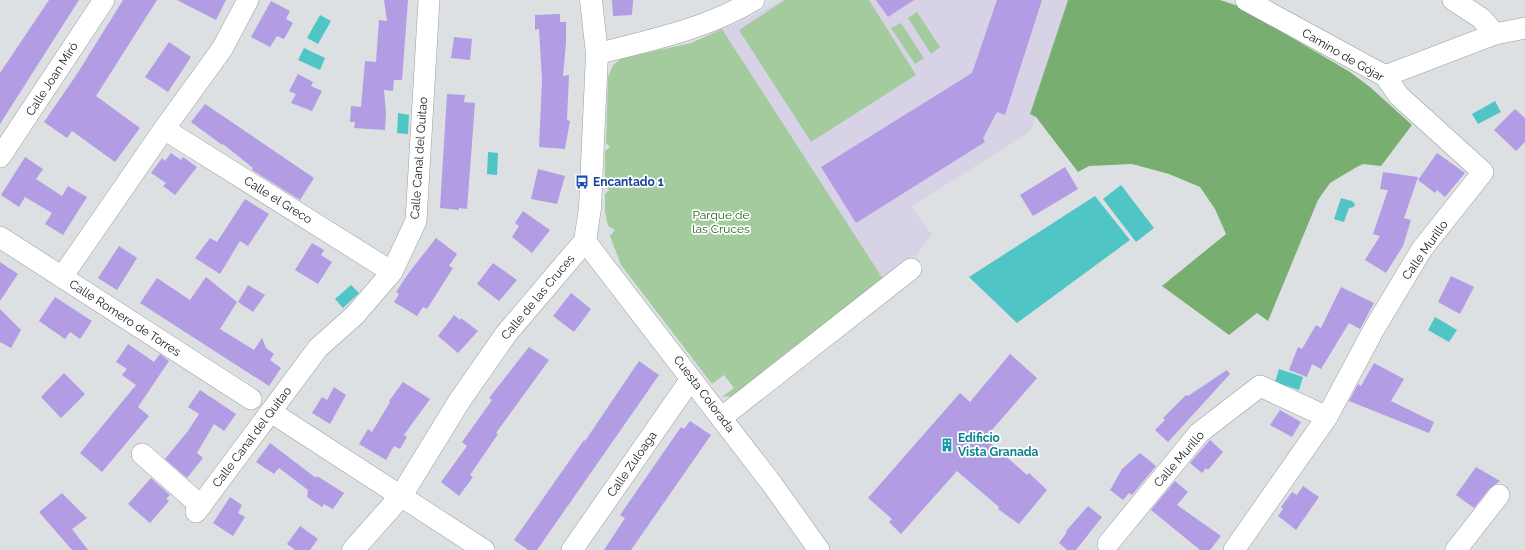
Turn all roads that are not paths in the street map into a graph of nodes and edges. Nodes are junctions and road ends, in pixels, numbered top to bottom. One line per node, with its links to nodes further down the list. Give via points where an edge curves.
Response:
1 (104, 0): 13 (street, Calle Joan Miró)
2 (248, 0): 12 (street, via 222,49)
3 (429, 0): 18 (street, Calle Canal del Quitao, via 416,222)
4 (591, 0): 10 (street)
5 (754, 0): 10 (street, via 720,18 691,29)
6 (1246, 0): 11 (street, Camino de Gójar)
7 (1453, 0): 9 (street, via 1481,18)
8 (1525, 28): 9 (street)
9 (1495, 34): 11 (street)
10 (597, 54): 16 (street, via 590,208)
11 (1385, 76): 14 (street, Camino de Gójar, via 1399,96)
12 (164, 129): 18 (street, Calle el Greco); 19 (street)
13 (0, 157)
14 (1483, 172): 23 (street, Calle Murillo, via 1422,249 1374,328)
15 (0, 237): 19 (street, Calle Romero de Torres)
16 (585, 241): 20 (street, Cuesta Colorada); 27 (street, Calle de las Cruces, via 506,334 460,400)
17 (911, 269): 24 (street)
18 (392, 272): 22 (street, Calle Canal del Quitao, via 355,315 318,348)
19 (62, 277): 21 (street, Calle Romero de Torres)
20 (691, 379): 24 (street, Cuesta Colorada); 31 (street, Calle Zuloaga)
21 (251, 399)
22 (271, 412): 25 (street, Calle Canal del Quitao, via 198,509); 27 (street)
23 (1326, 417): 28 (street, Calle Murillo, via 1260,386 1199,433); 33 (street, Calle Murillo)
24 (721, 418): 32 (street, Cuesta Colorada)
25 (142, 454)
26 (1499, 495): 34 (street)
27 (401, 496): 29 (street, Calle de las Cruces); 30 (street)
28 (1108, 544)
29 (353, 550)
30 (484, 550)
31 (572, 550)
32 (819, 550)
33 (1234, 550)
34 (1456, 550)

